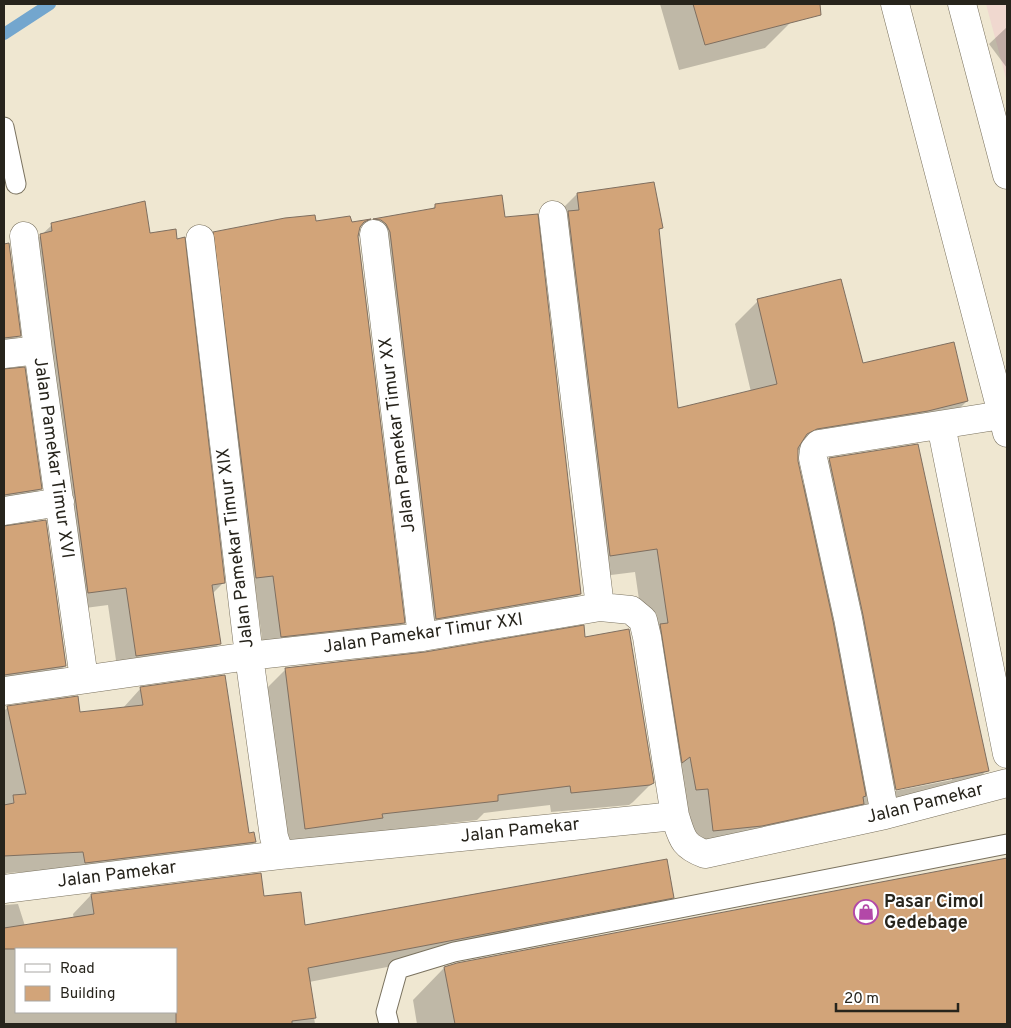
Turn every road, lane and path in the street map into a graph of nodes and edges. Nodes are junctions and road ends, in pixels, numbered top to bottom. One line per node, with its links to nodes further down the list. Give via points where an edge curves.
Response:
1 (895, 4): 12 (street)
2 (962, 4): 4 (street)
3 (4, 127): 5 (lane)
4 (1007, 175)
5 (16, 184)
6 (552, 215): 16 (street)
7 (374, 234): 17 (street, Jalan Pamekar Timur XX)
8 (24, 236): 10 (street, Jalan Pamekar Timur XVI)
9 (200, 240): 18 (street, Jalan Pamekar Timur XIX)
10 (38, 350): 11 (street); 14 (street, Jalan Pamekar Timur XVI)
11 (4, 354)
12 (1005, 424): 13 (street)
13 (941, 425): 21 (street); 23 (street, via 819,444 814,450 813,458 848,618)
14 (60, 502): 15 (street); 19 (street, Jalan Pamekar Timur XVI)
15 (4, 512)
16 (600, 607): 17 (street, Jalan Pamekar Timur XXI); 24 (street, Jalan Pamekar Timur XXI, via 631,610 643,620)
17 (422, 637): 18 (street, Jalan Pamekar Timur XXI)
18 (249, 656): 19 (street, Jalan Pamekar Timur XXI); 26 (street, Jalan Pamekar Timur XIX, via 274,837)
19 (84, 679): 20 (street, Jalan Pamekar Timur XXI)
20 (4, 691)
21 (1007, 754)
22 (1007, 783): 23 (street, Jalan Pamekar)
23 (885, 815): 24 (street, Jalan Pamekar, via 705,854 690,849 682,839)
24 (675, 816): 26 (street, Jalan Pamekar)
25 (1007, 844): 28 (lane, via 454,952 398,969 386,1012)
26 (280, 855): 27 (street, Jalan Pamekar)
27 (4, 889)
28 (389, 1024)

